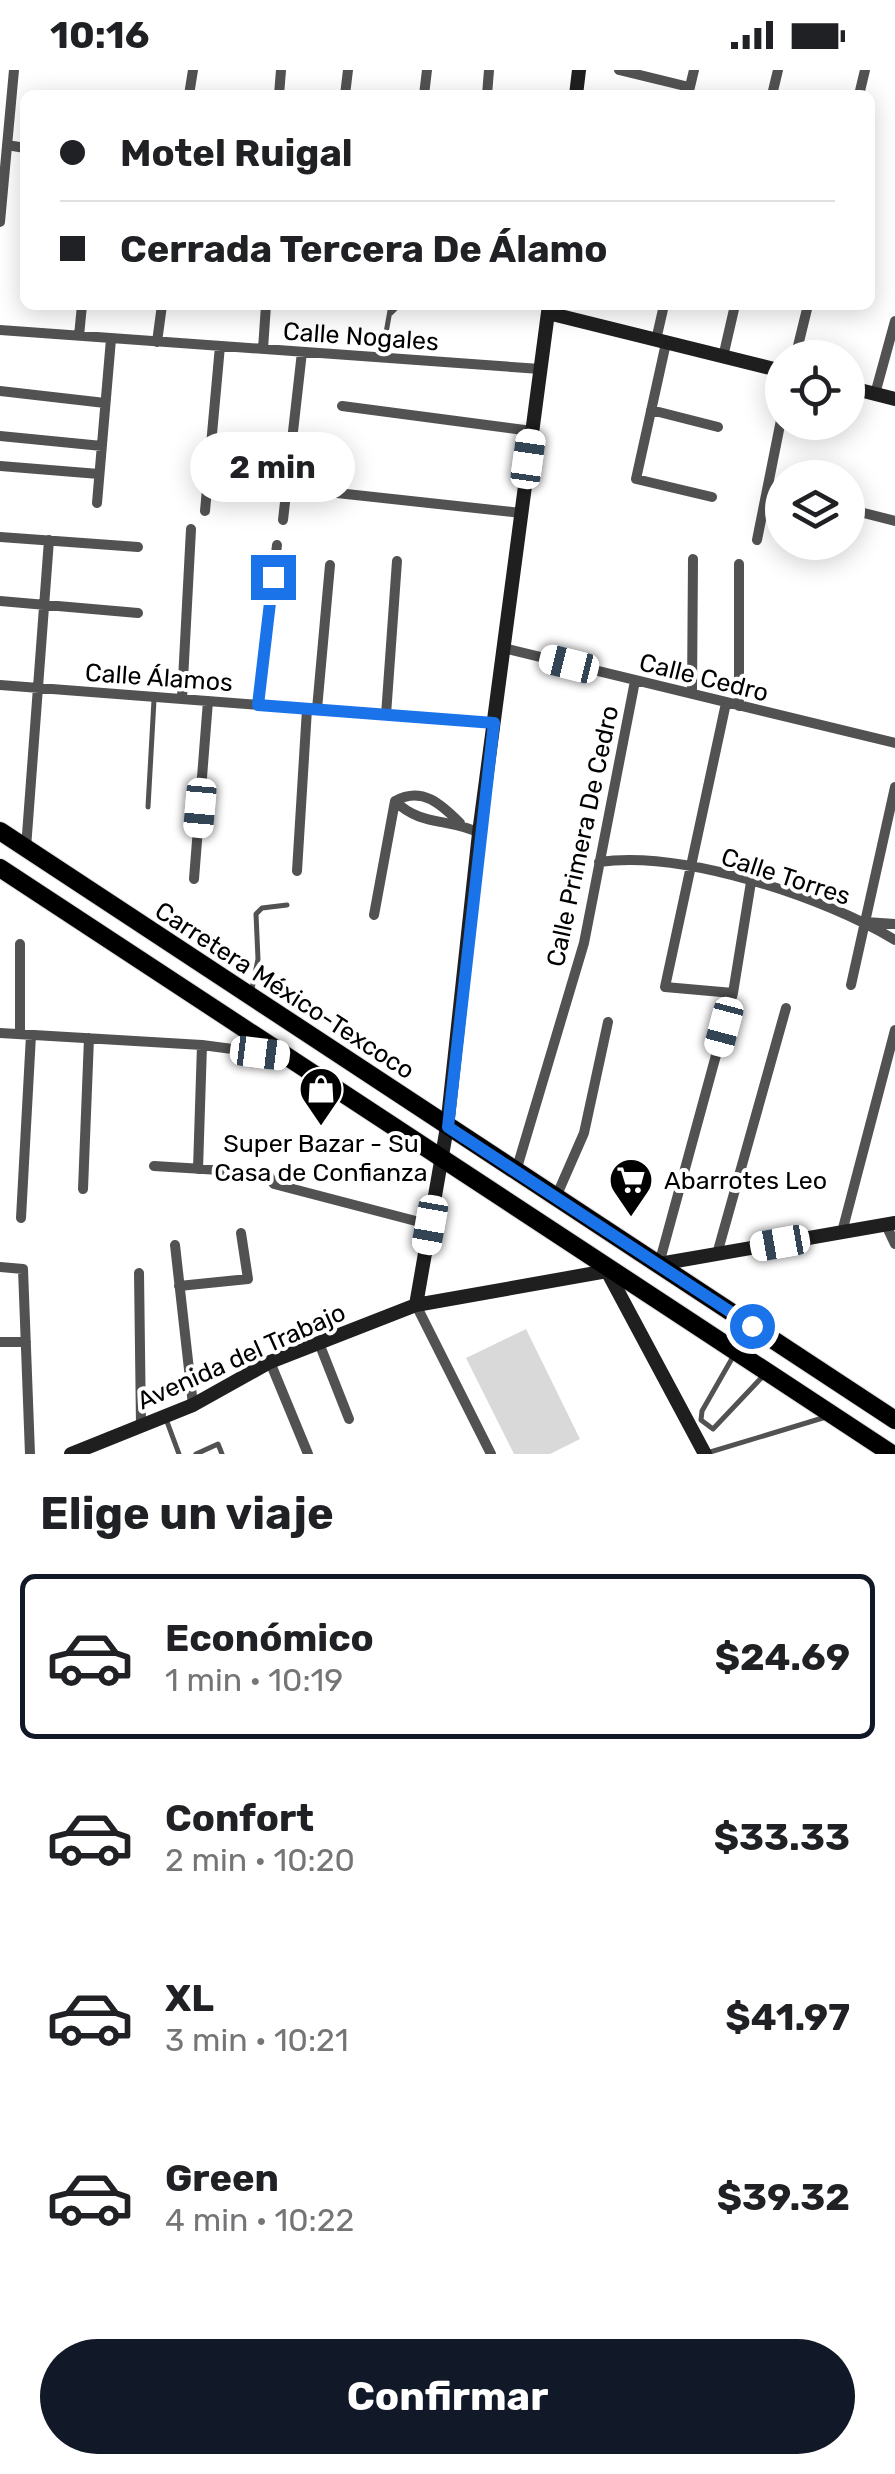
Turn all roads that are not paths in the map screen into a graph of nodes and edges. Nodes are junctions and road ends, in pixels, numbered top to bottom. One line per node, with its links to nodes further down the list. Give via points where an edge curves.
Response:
1 (14, 70): 4 (street)
2 (618, 70): 3 (street)
3 (685, 90)
4 (7, 145): 5 (street); 6 (street)
5 (20, 147)
6 (0, 222)
7 (82, 310): 20 (street)
8 (161, 310): 23 (street)
9 (266, 310): 26 (street)
10 (391, 310): 17 (lane)
11 (395, 310): 17 (lane)
12 (548, 310): 31 (street)
13 (551, 310): 24 (street)
14 (664, 310): 24 (street)
15 (734, 310): 28 (street)
16 (807, 310): 22 (street)
17 (391, 314): 29 (lane)
18 (895, 321): 34 (street)
19 (0, 330): 20 (street, Calle Nogales)
20 (79, 336): 21 (street, Calle Nogales)
21 (111, 339): 23 (street, Calle Nogales); 36 (street)
22 (799, 340)
23 (157, 342): 25 (street, Calle Nogales)
24 (661, 342): 28 (street); 38 (street)
25 (220, 346): 26 (street, Calle Nogales); 49 (street)
26 (263, 350): 27 (street, Calle Nogales)
27 (302, 352): 29 (street, Calle Nogales); 52 (street)
28 (723, 356): 30 (street)
29 (381, 358): 31 (street, Calle Nogales)
30 (765, 367)
31 (540, 369): 40 (street)
32 (865, 391): 34 (street)
33 (0, 392): 36 (street)
34 (875, 394): 35 (street)
35 (895, 399)
36 (105, 403): 43 (street)
37 (342, 406): 40 (street)
38 (651, 410): 39 (street); 47 (street, via 636,479)
39 (718, 428)
40 (532, 432): 51 (street)
41 (0, 436): 43 (street)
42 (777, 440): 57 (street)
43 (102, 446): 45 (street)
44 (0, 466): 45 (street)
45 (100, 474): 48 (street)
46 (337, 493): 51 (street)
47 (712, 497)
48 (97, 503)
49 (205, 511)
50 (865, 513): 53 (street)
51 (521, 514): 67 (street)
52 (283, 520)
53 (895, 521)
54 (191, 528): 73 (street)
55 (0, 537): 56 (street)
56 (48, 540): 59 (street); 65 (street)
57 (757, 540)
58 (276, 546): 76 (street)
59 (138, 547)
60 (693, 559): 71 (street)
61 (397, 561): 79 (street)
62 (739, 564): 77 (street)
63 (330, 565): 78 (street)
64 (0, 602): 65 (street)
65 (44, 605): 66 (street); 70 (street)
66 (138, 613)
67 (504, 648): 68 (street, Calle Cedro); 80 (street)
68 (635, 681): 71 (street, Calle Cedro); 89 (street, Calle Primera De Cedro)
69 (0, 685): 70 (street, Calle Álamos)
70 (38, 688): 72 (street, Calle Álamos); 88 (street)
71 (692, 694): 75 (street, Calle Cedro)
72 (154, 697): 73 (street, Calle Álamos); 84 (lane)
73 (182, 699): 74 (street, Calle Álamos)
74 (208, 701): 76 (street, Calle Álamos); 93 (street)
75 (726, 703): 77 (street, Calle Cedro); 91 (street)
76 (258, 705): 78 (street, Calle Álamos)
77 (740, 706): 81 (street, Calle Cedro)
78 (312, 709): 79 (street, Calle Álamos); 92 (street)
79 (386, 715): 80 (street, Calle Álamos)
80 (494, 723): 87 (street)
81 (895, 743)
82 (895, 786): 97 (street)
83 (395, 801): 85 (street, via 429,823); 85 (street, via 417,794); 96 (street)
84 (148, 806)
85 (460, 823): 87 (street)
86 (0, 832): 88 (highway, Carretera México-Texcoco)
87 (479, 833): 112 (street)
88 (26, 849): 103 (highway, Carretera México-Texcoco)
89 (599, 862): 91 (street, Calle Torres); 116 (street, Calle Primera De Cedro, via 584,943)
90 (0, 868): 111 (highway)
91 (694, 868): 94 (street, Calle Torres); 102 (street, Calle Torres, via 665,988)
92 (297, 871)
93 (194, 879)
94 (751, 882): 97 (street, Calle Torres); 102 (street)
95 (286, 905): 103 (lane, via 256,914)
96 (374, 915)
97 (865, 922): 98 (street, Calle Torres); 99 (street, Calle Torres); 101 (street)
98 (895, 924)
99 (895, 940)
100 (20, 944): 108 (street)
101 (851, 985)
102 (733, 993): 127 (street)
103 (251, 997): 112 (highway, Carretera México-Texcoco)
104 (786, 1008): 126 (street)
105 (608, 1022): 118 (street, via 584,1133)
106 (895, 1030): 122 (street)
107 (0, 1033): 108 (street)
108 (26, 1034): 109 (street); 119 (street)
109 (89, 1038): 110 (street); 117 (street)
110 (202, 1045): 111 (street); 115 (street)
111 (288, 1056): 113 (highway)
112 (448, 1127): 113 (street); 116 (highway, Carretera México-Texcoco)
113 (442, 1158): 121 (street); 129 (highway)
114 (154, 1166): 115 (street)
115 (198, 1169): 121 (street, via 267,1174 274,1184)
116 (516, 1171): 118 (highway, Carretera México-Texcoco)
117 (84, 1189)
118 (556, 1197): 127 (highway, Carretera México-Texcoco)
119 (21, 1218)
120 (890, 1224): 122 (street); 124 (street)
121 (430, 1225): 132 (street)
122 (842, 1232): 126 (street)
123 (241, 1233): 131 (street, via 248,1279)
124 (895, 1244)
125 (175, 1245): 131 (street)
126 (717, 1254): 127 (street)
127 (659, 1264): 142 (highway, Carretera México-Texcoco)
128 (0, 1267): 134 (street, via 23,1268)
129 (607, 1271): 132 (street, Avenida del Trabajo); 136 (highway); 152 (street)
130 (140, 1273): 144 (street)
131 (180, 1286): 139 (street)
132 (416, 1305): 135 (street, Avenida del Trabajo); 151 (street)
133 (0, 1342): 134 (street)
134 (26, 1342): 145 (street)
135 (319, 1344): 137 (street, Avenida del Trabajo); 143 (street)
136 (736, 1353): 138 (highway); 138 (lane, via 702,1411 701,1420 712,1429)
137 (270, 1362): 139 (street, Avenida del Trabajo); 150 (street)
138 (769, 1373): 141 (highway)
139 (193, 1405): 140 (street, Avenida del Trabajo)
140 (166, 1416): 144 (street, Avenida del Trabajo); 147 (lane)
141 (834, 1416): 152 (lane); 153 (highway)
142 (893, 1416)
143 (349, 1419)
144 (141, 1426): 146 (street, Avenida del Trabajo)
145 (30, 1454)
146 (73, 1454)
147 (179, 1454)
148 (196, 1454): 149 (lane, via 218,1444)
149 (222, 1454)
150 (308, 1454)
151 (492, 1454)
152 (705, 1454)
153 (892, 1454)

